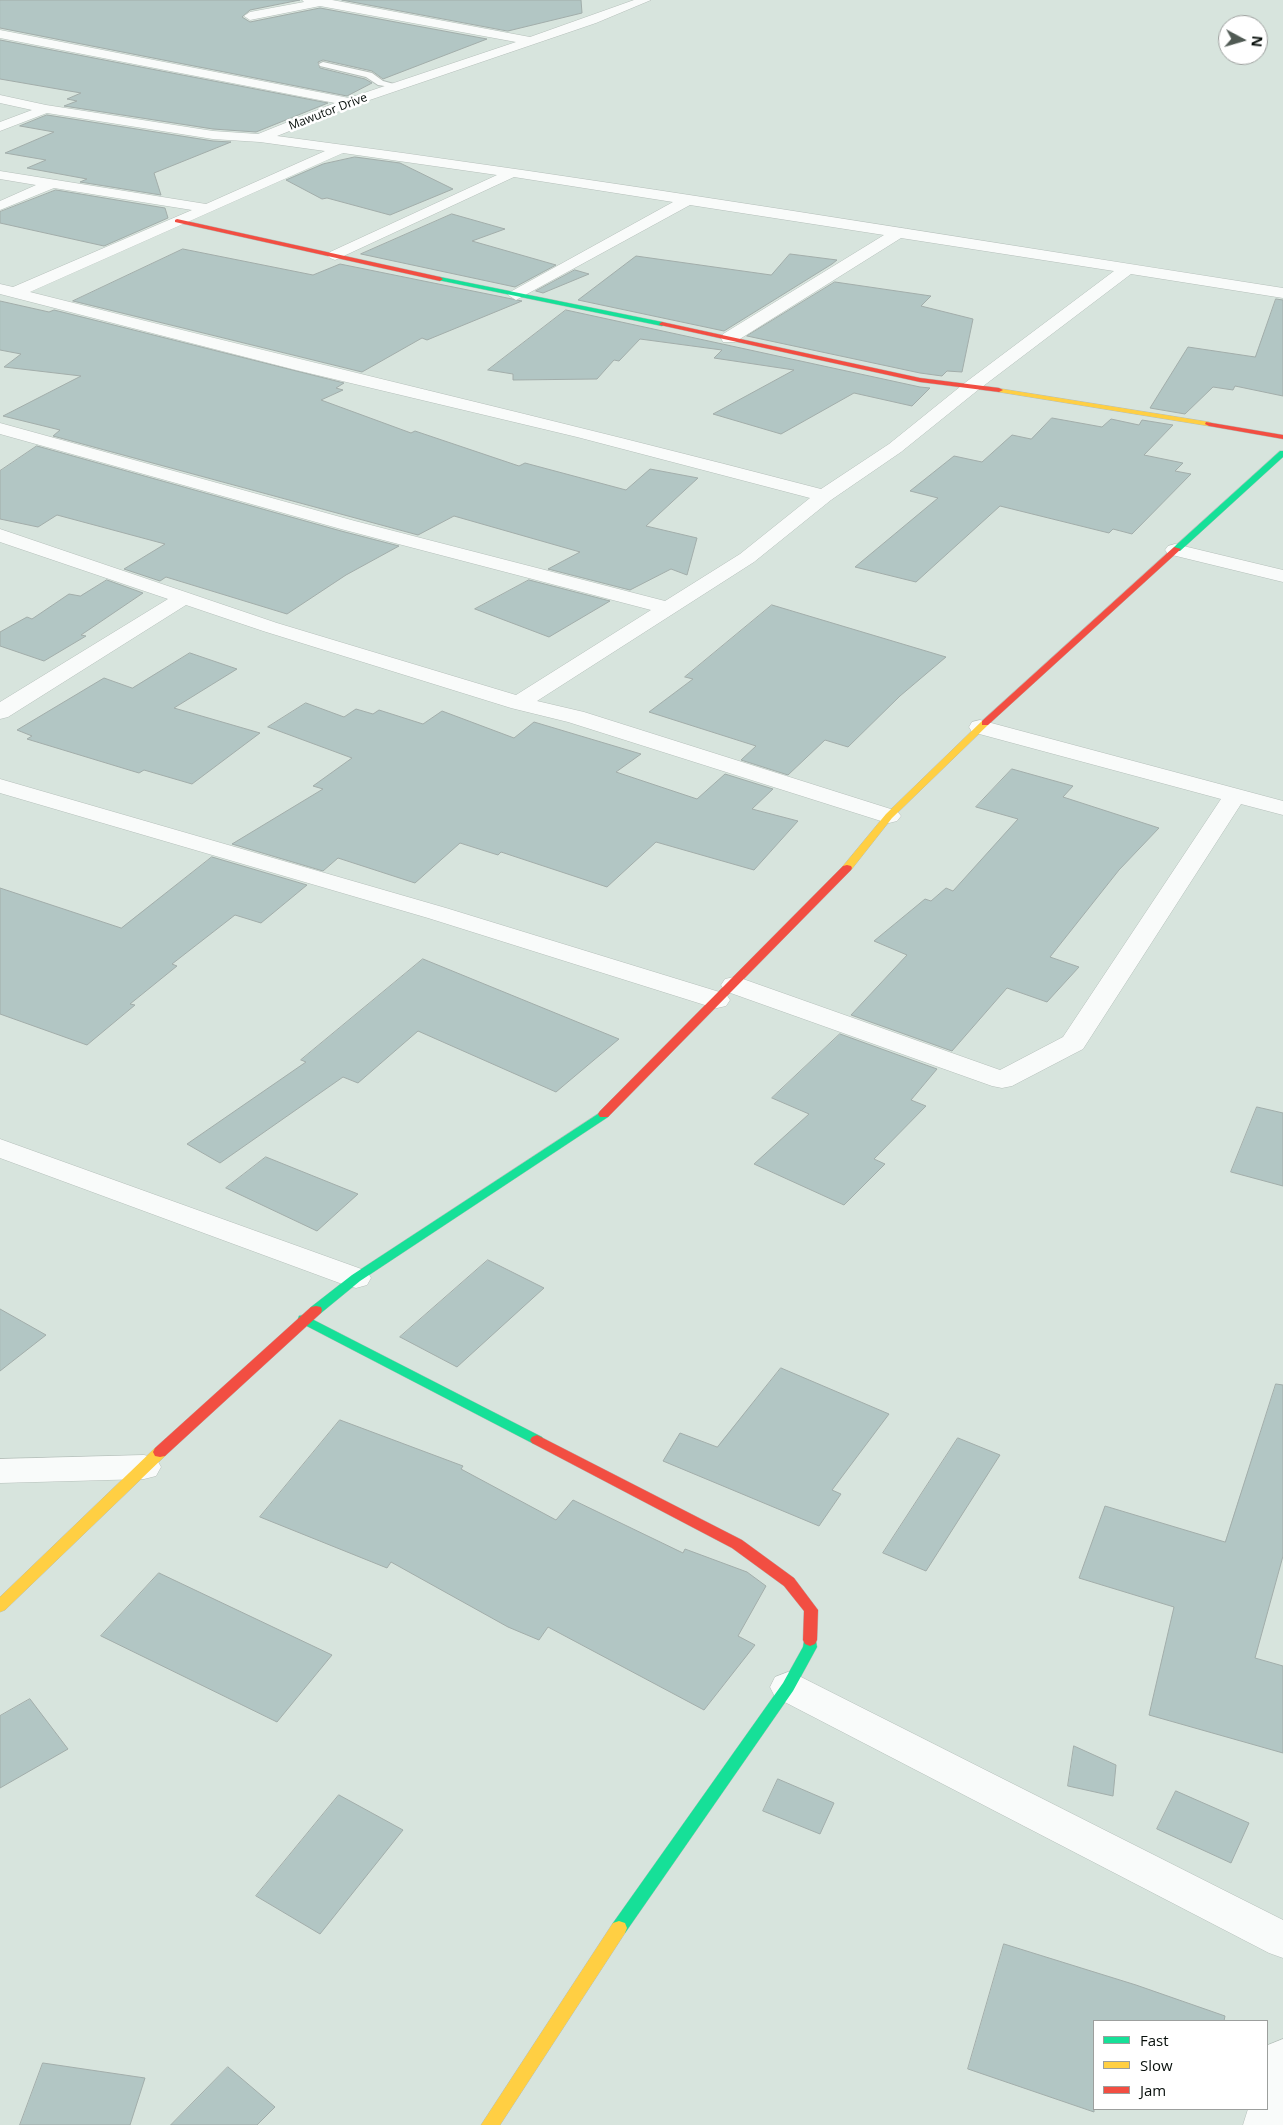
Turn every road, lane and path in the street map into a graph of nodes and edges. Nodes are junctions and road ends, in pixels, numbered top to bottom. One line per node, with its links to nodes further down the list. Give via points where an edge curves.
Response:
1 (645, 0): 5 (street, Mawutor Drive)
2 (319, 1): 3 (street); 5 (street)
3 (250, 16)
4 (0, 34): 9 (street)
5 (531, 41): 7 (street, Mawutor Drive)
6 (323, 64): 7 (lane, via 369,75 381,83)
7 (397, 86): 9 (street, Mawutor Drive)
8 (0, 99): 10 (street, Mawutor Drive)
9 (350, 102): 12 (street, Mawutor Drive)
10 (46, 108): 11 (street); 12 (street, Mawutor Drive, via 213,134)
11 (0, 127)
12 (260, 138): 13 (street)
13 (340, 149): 15 (street); 19 (street)
14 (0, 174): 16 (street)
15 (510, 174): 17 (street); 22 (street)
16 (53, 183): 18 (street); 19 (street)
17 (688, 200): 21 (street); 26 (street)
18 (0, 206)
19 (205, 208): 20 (street)
20 (177, 221): 22 (street); 24 (street, via 66,272)
21 (900, 232): 23 (street); 27 (street)
22 (335, 255): 26 (street)
23 (1129, 268): 25 (street); 28 (street)
24 (6, 291): 32 (street, via 296,365 581,432)
25 (1283, 293)
26 (516, 295): 27 (street)
27 (729, 338): 28 (street, via 920,380)
28 (972, 386): 30 (street); 32 (street, via 895,448)
29 (0, 428): 37 (street)
30 (1283, 436)
31 (1283, 453): 34 (street)
32 (824, 496): 37 (street, via 747,558)
33 (0, 535): 36 (street)
34 (1176, 550): 35 (street); 40 (street)
35 (1283, 576)
36 (182, 599): 38 (street); 39 (street)
37 (666, 608): 38 (street)
38 (519, 703): 44 (street, via 576,717)
39 (0, 712)
40 (980, 727): 42 (street); 44 (street)
41 (0, 786): 45 (street)
42 (1235, 796): 43 (street); 45 (street, via 1073,1043 1002,1080)
43 (1283, 808)
44 (889, 816): 45 (street, via 849,866)
45 (725, 993): 47 (street, via 602,1116)
46 (0, 1148): 47 (street)
47 (356, 1278): 48 (street)
48 (304, 1319): 49 (street); 52 (street, via 737,1544 789,1582 811,1610 810,1647)
49 (144, 1467): 50 (street); 51 (street)
50 (0, 1471)
51 (0, 1606)
52 (788, 1687): 53 (street); 55 (street, via 630,1911)
53 (1283, 1940)
54 (1283, 2059): 56 (street)
55 (490, 2125)
56 (1265, 2125)

